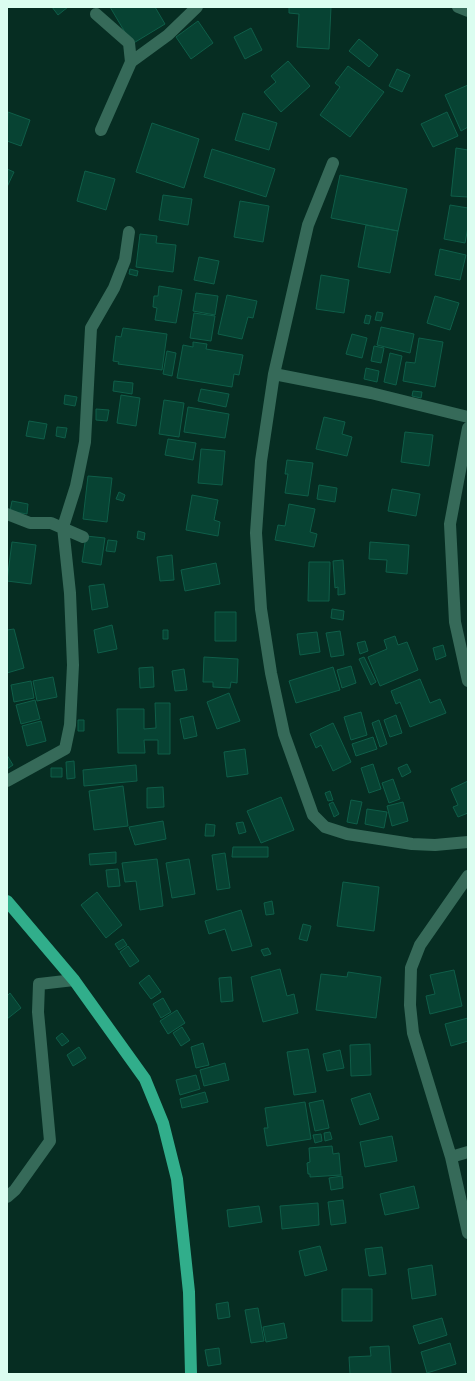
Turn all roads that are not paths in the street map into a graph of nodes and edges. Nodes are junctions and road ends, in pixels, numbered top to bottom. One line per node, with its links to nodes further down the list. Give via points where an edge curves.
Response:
1 (197, 7): 5 (street, via 168,35)
2 (458, 7): 3 (street)
3 (468, 10)
4 (96, 14): 5 (street, via 129,43)
5 (131, 62): 6 (street)
6 (101, 130)
7 (333, 163): 9 (street, via 308,224)
8 (129, 232): 13 (street, via 125,260 114,288 91,328 85,442 76,486)
9 (274, 374): 10 (street, via 371,393); 17 (street, via 261,461 256,533 261,609 284,734 313,815 325,827 347,834 412,844)
10 (468, 417)
11 (468, 428): 15 (street, via 450,524 454,622)
12 (7, 514): 13 (street, via 30,523)
13 (62, 527): 14 (street); 16 (street, via 70,593 73,665 69,731 65,749)
14 (83, 536)
15 (468, 681)
16 (7, 782)
17 (468, 842)
18 (468, 876): 22 (street, via 420,945 410,968 413,1033)
19 (7, 901): 20 (main road)
20 (74, 980): 23 (street, via 40,984 38,1012 50,1141 15,1190); 25 (main road, via 145,1079 163,1123 178,1179 190,1292)
21 (468, 1152): 22 (street)
22 (451, 1157): 24 (street)
23 (7, 1197)
24 (468, 1233)
25 (191, 1374)

